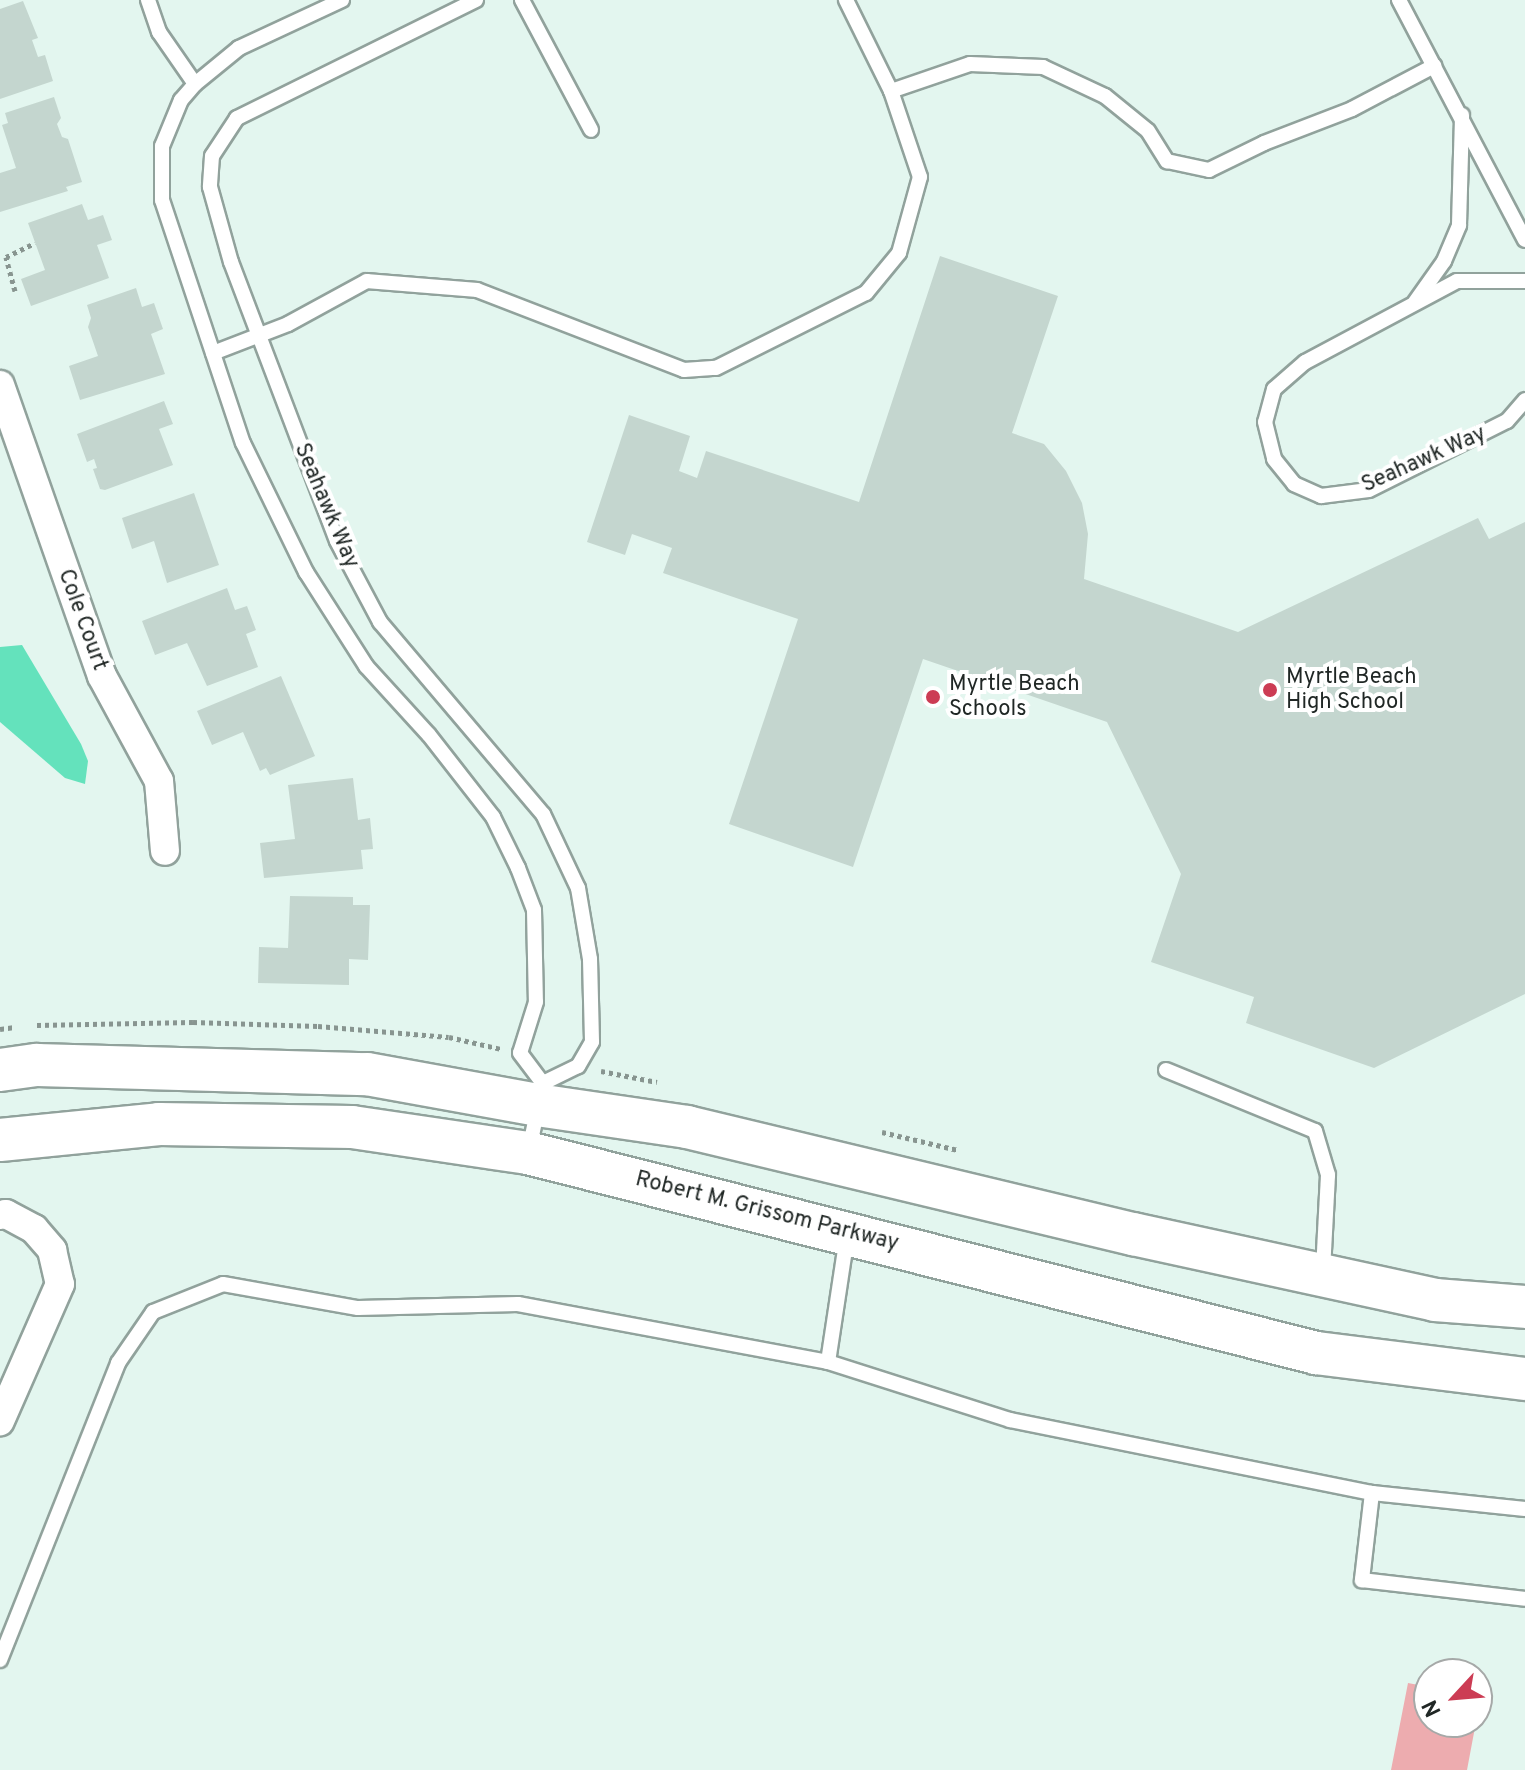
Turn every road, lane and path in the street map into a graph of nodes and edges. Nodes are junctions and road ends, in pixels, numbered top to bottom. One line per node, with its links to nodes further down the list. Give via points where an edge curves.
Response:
1 (148, 0): 8 (lane, via 159,32)
2 (342, 0): 8 (lane, Seahawk Way, via 239,48)
3 (476, 0): 17 (lane, Seahawk Way, via 237,118 228,131 212,156 210,187)
4 (522, 0): 11 (lane)
5 (846, 0): 9 (lane)
6 (1399, 0): 7 (lane)
7 (1434, 66): 9 (lane, via 1352,109 1209,170 1167,161 1148,131 1105,96 1043,67 970,64); 10 (lane)
8 (195, 84): 18 (lane, Seahawk Way, via 181,100 162,146 162,200)
9 (891, 91): 17 (lane, via 920,177 899,253 866,293 716,368 684,370 477,290 367,281)
10 (1462, 115): 12 (lane); 16 (lane, Seahawk Way, via 1459,225 1444,261)
11 (591, 130)
12 (1525, 240)
13 (35, 243): 15 (path, via 6,257)
14 (1525, 281): 16 (lane, Seahawk Way, via 1457,281)
15 (15, 291)
16 (1413, 305): 20 (lane, Seahawk Way, via 1305,362 1274,389 1265,422 1274,459 1294,484 1321,496 1369,490 1507,421)
17 (258, 335): 18 (lane); 24 (lane, Seahawk Way, via 337,541 380,622 543,814 578,888 590,959 592,1042 578,1066)
18 (213, 353): 24 (lane, Seahawk Way, via 243,443 306,572 366,666 493,817 518,868 534,910 536,1002 520,1053)
19 (0, 385): 21 (street, Cole Court, via 102,676 159,781)
20 (1525, 400)
21 (165, 851)
22 (0, 1070): 24 (main road, via 37,1065 367,1074)
23 (1166, 1070): 29 (lane, via 1315,1131 1328,1175)
24 (540, 1094): 26 (lane); 29 (main road)
25 (0, 1140): 26 (main road, Robert M. Grissom Parkway, via 159,1124 352,1127)
26 (528, 1153): 28 (main road, Robert M. Grissom Parkway)
27 (0, 1215): 33 (street, via 34,1229 52,1250 60,1284)
28 (847, 1232): 31 (lane); 32 (main road, Robert M. Grissom Parkway, via 1316,1353)
29 (1323, 1276): 30 (main road, via 1435,1300)
30 (1525, 1307)
31 (828, 1362): 34 (lane, via 1010,1420); 37 (lane, via 518,1304 358,1308 223,1284 153,1312 118,1363)
32 (1525, 1379)
33 (0, 1421)
34 (1372, 1493): 35 (lane); 36 (lane, via 1362,1580)
35 (1525, 1509)
36 (1525, 1599)
37 (0, 1660)

